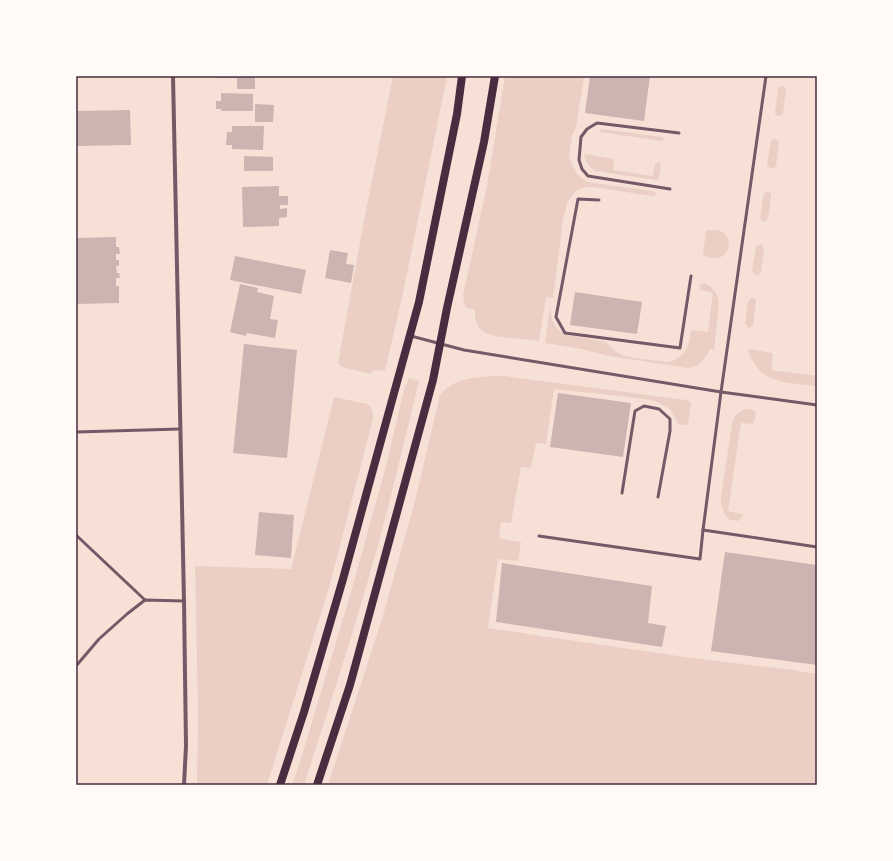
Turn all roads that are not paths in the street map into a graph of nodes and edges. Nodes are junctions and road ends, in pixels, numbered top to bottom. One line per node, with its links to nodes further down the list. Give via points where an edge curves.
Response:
1 (173, 76): 13 (street)
2 (462, 76): 9 (main road, via 457,114)
3 (495, 76): 10 (main road, via 484,142)
4 (766, 76): 11 (lane)
5 (678, 133): 6 (lane, via 597,123 587,129 581,137 579,160 588,176)
6 (670, 189)
7 (599, 200): 8 (lane, via 578,199 556,317 565,333 680,348)
8 (691, 276)
9 (410, 335): 10 (lane); 25 (main road, via 343,579)
10 (439, 344): 11 (lane); 26 (main road, via 433,380 350,686)
11 (721, 392): 12 (lane); 17 (lane)
12 (817, 405)
13 (180, 430): 14 (lane); 22 (street)
14 (76, 432)
15 (622, 493): 16 (lane, via 635,411 644,406 659,409 670,419)
16 (658, 497)
17 (703, 530): 19 (lane, via 700,559); 20 (lane)
18 (76, 536): 21 (lane)
19 (538, 536)
20 (817, 547)
21 (145, 600): 22 (lane); 23 (lane, via 99,639)
22 (184, 601): 24 (street)
23 (76, 666)
24 (184, 785)
25 (280, 785)
26 (317, 785)

